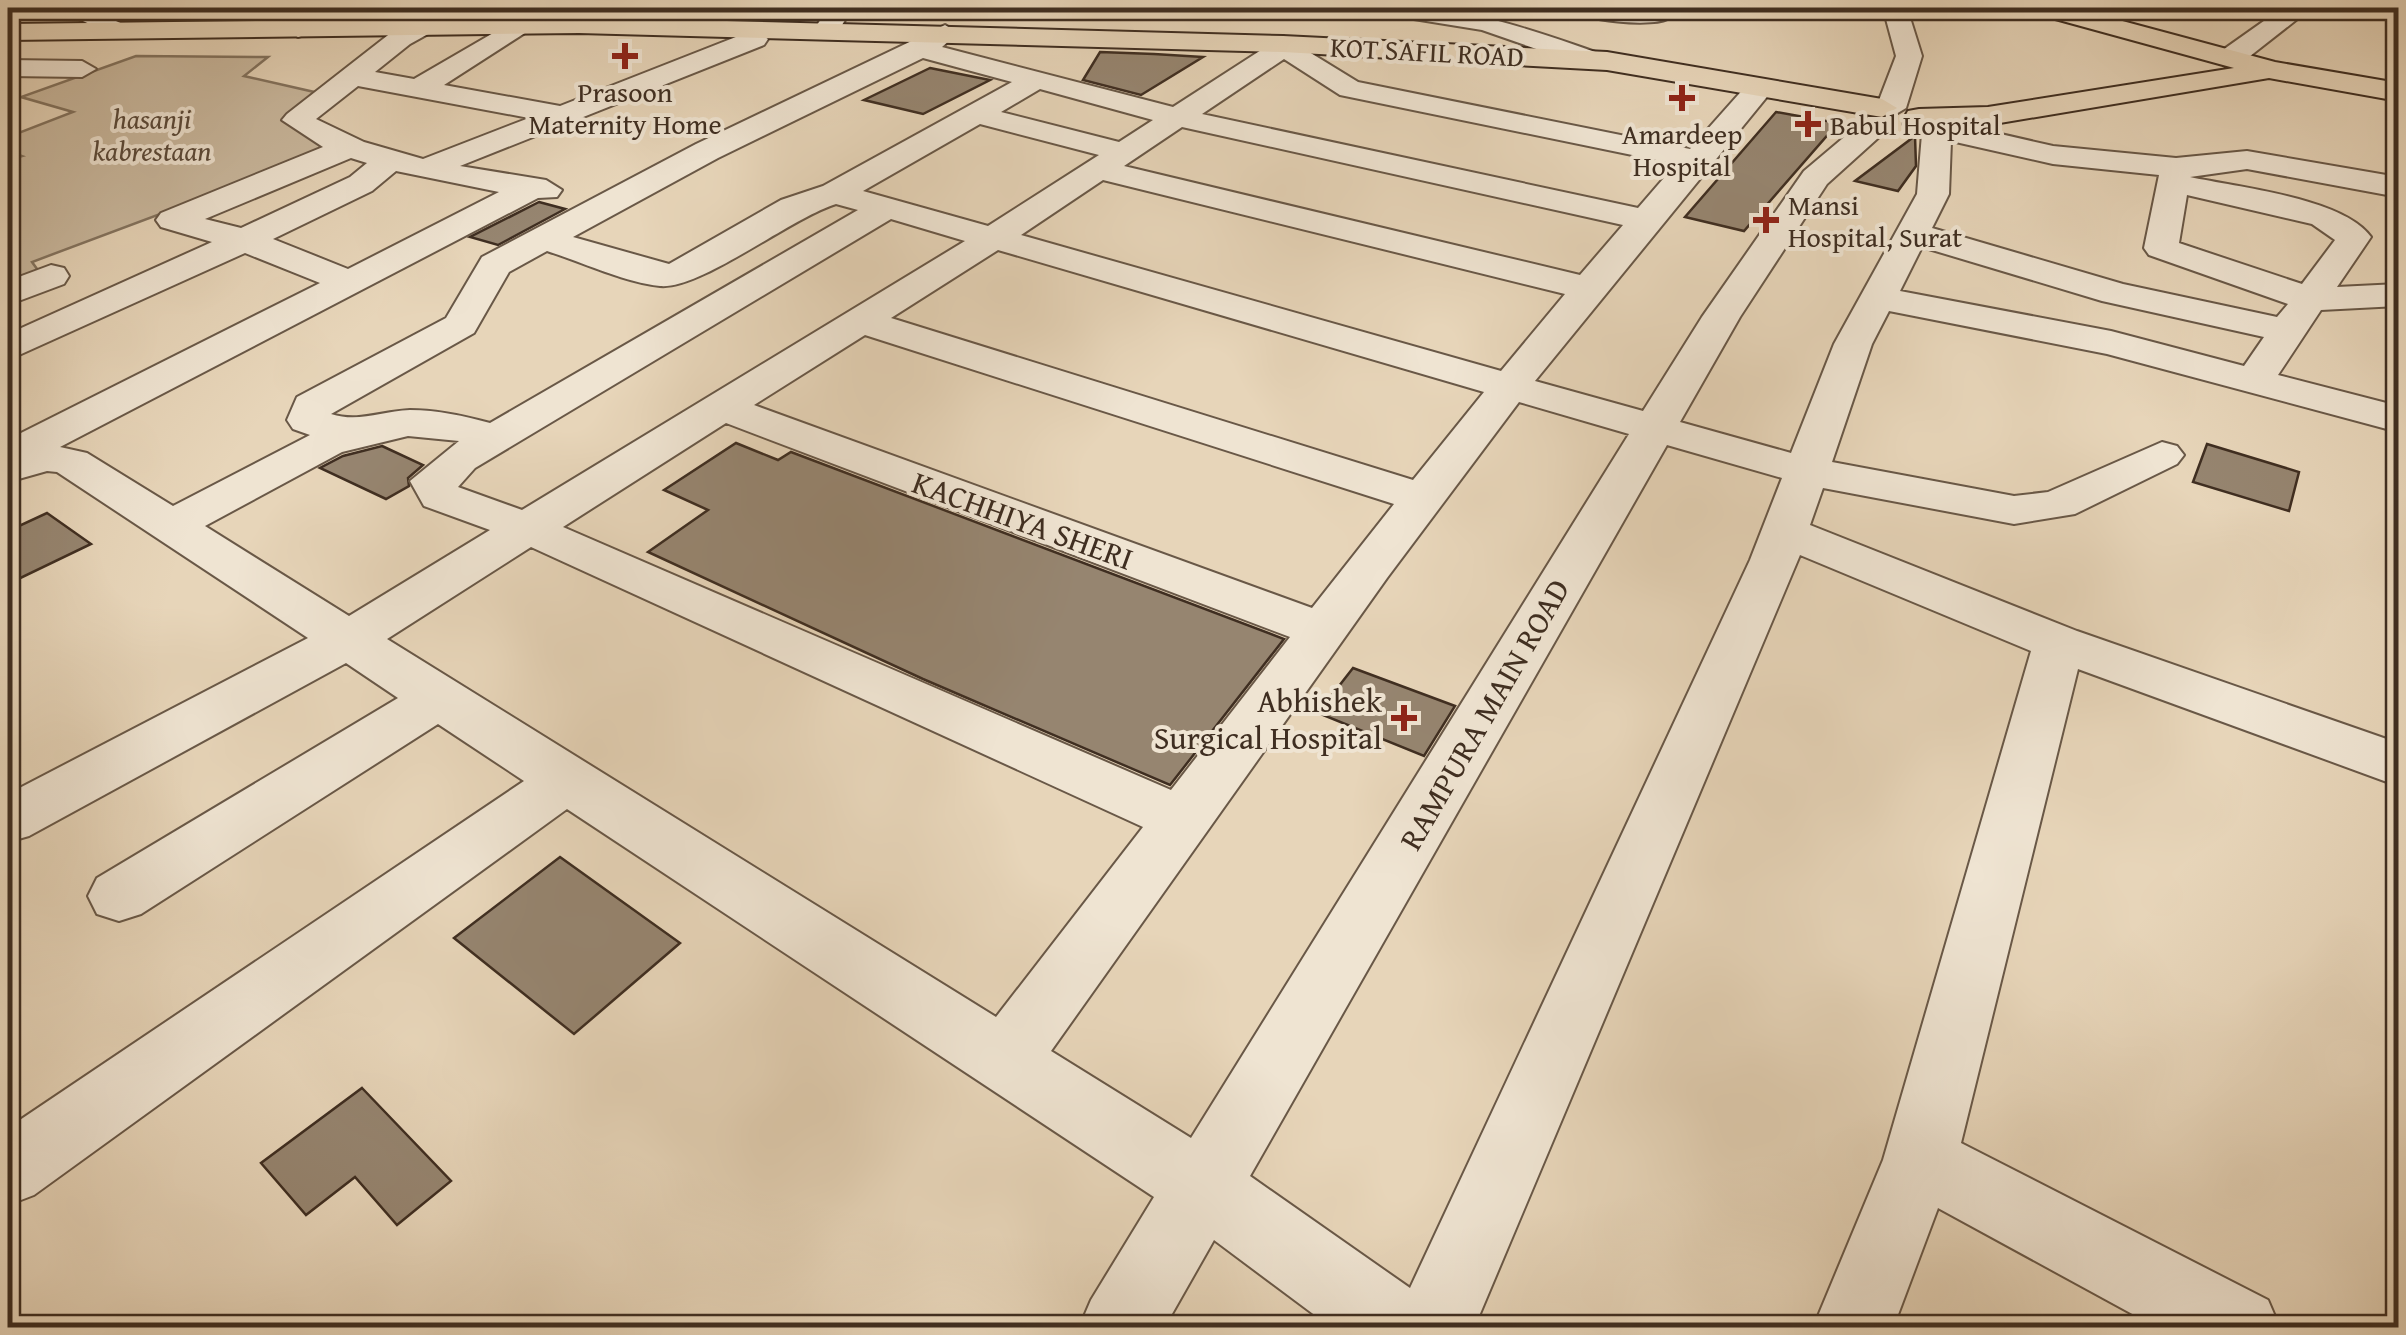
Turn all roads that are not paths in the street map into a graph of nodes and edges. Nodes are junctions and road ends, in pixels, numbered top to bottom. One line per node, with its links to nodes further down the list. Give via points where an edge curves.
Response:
1 (66, 8): 15 (street)
2 (464, 8): 18 (street)
3 (647, 8): 4 (street); 14 (street)
4 (707, 8)
5 (1389, 8): 10 (street)
6 (1578, 8): 11 (street)
7 (1895, 8): 36 (street, via 1909,56)
8 (2046, 8): 23 (main road)
9 (2288, 8): 23 (street, via 2292,14)
10 (1430, 10): 24 (street, via 1500,26)
11 (1656, 17)
12 (299, 18): 15 (main road, KOT SAFIL ROAD); 18 (main road, KOT SAFIL ROAD)
13 (834, 18): 14 (main road, KOT SAFIL ROAD); 21 (main road, KOT SAFIL ROAD)
14 (579, 25): 17 (main road, KOT SAFIL ROAD)
15 (124, 30): 16 (main road, KOT SAFIL ROAD)
16 (8, 32)
17 (510, 32): 18 (main road, KOT SAFIL ROAD); 19 (main road, KOT SAFIL ROAD); 30 (street)
18 (410, 33): 20 (main road, KOT SAFIL ROAD); 28 (street)
19 (755, 39): 21 (main road, KOT SAFIL ROAD); 33 (street)
20 (8, 41)
21 (932, 42): 22 (main road, KOT SAFIL ROAD); 29 (street); 46 (street)
22 (1285, 50): 24 (main road, KOT SAFIL ROAD); 31 (main road, KOT SAFIL ROAD, via 1591,68); 35 (street); 39 (street, via 1350,89)
23 (2230, 58): 27 (main road)
24 (1588, 59): 36 (main road, KOT SAFIL ROAD, via 1761,84)
25 (8, 68): 26 (street)
26 (82, 69)
27 (2274, 70): 32 (main road); 36 (main road, KOT SAFIL ROAD, via 1988,116)
28 (355, 77): 30 (street); 37 (street, via 297,120)
29 (1032, 82): 34 (street); 35 (street)
30 (418, 89): 33 (street)
31 (1756, 92): 36 (main road, KOT SAFIL ROAD); 39 (street)
32 (2398, 92)
33 (558, 114): 41 (street)
34 (975, 114): 40 (street); 45 (street)
35 (1176, 117): 40 (street); 48 (street)
36 (1899, 117): 42 (street, via 2053,155); 49 (street, via 1933,194); 67 (street, RAMPURA MAIN ROAD, via 1815,178)
37 (352, 146): 38 (street); 52 (street, via 173,220)
38 (392, 158): 41 (street); 52 (street, via 360,184)
39 (1696, 159): 48 (street)
40 (1110, 161): 50 (street); 55 (street)
41 (428, 168): 44 (street)
42 (2174, 174): 43 (street, via 2247,160); 59 (street, via 2161,248); 59 (street, via 2324,217 2354,237)
43 (2398, 187)
44 (533, 188): 46 (street); 54 (street)
45 (836, 193): 47 (street); 51 (street, via 793,206 677,274 660,276)
46 (617, 200): 51 (street)
47 (886, 208): 50 (street); 69 (street)
48 (1642, 220): 55 (street)
49 (1912, 233): 58 (street); 61 (street, via 2115,294)
50 (992, 238): 60 (street); 64 (street)
51 (544, 239): 68 (street, via 495,265 462,324 312,406 308,420)
52 (244, 240): 54 (street); 62 (street)
53 (51, 276): 56 (street)
54 (350, 282): 70 (street)
55 (1587, 288): 64 (street)
56 (8, 294)
57 (2398, 295): 59 (street)
58 (1877, 298): 63 (street, via 2111,343); 72 (street)
59 (2310, 299): 61 (street)
60 (861, 320): 65 (street); 73 (street)
61 (2287, 331): 63 (street)
62 (8, 348)
63 (2254, 381): 66 (street)
64 (1508, 385): 67 (street); 73 (street)
65 (722, 408): 75 (street); 77 (street, KACHHIYA SHERI)
66 (2398, 419)
67 (1652, 426): 72 (street); 89 (street, RAMPURA MAIN ROAD)
68 (346, 432): 69 (street, via 429,420); 74 (street)
69 (494, 438): 75 (street, via 432,481 440,496)
70 (24, 451): 74 (street, via 71,462)
71 (2162, 455): 72 (street, via 2038,510)
72 (1806, 471): 76 (street)
73 (1423, 498): 77 (street)
74 (170, 526): 78 (street)
75 (527, 528): 78 (street); 84 (street)
76 (1785, 532): 79 (street); 92 (street)
77 (1324, 631): 84 (street)
78 (349, 639): 80 (street); 83 (street)
79 (2059, 643): 81 (street); 87 (street)
80 (439, 698): 82 (street); 85 (street)
81 (2398, 765)
82 (568, 780): 86 (street); 88 (street)
83 (8, 820)
84 (1183, 820): 86 (street)
85 (119, 896)
86 (1004, 1059): 89 (street)
87 (1920, 1160): 93 (street); 94 (street)
88 (8, 1170)
89 (1205, 1188): 90 (street, RAMPURA MAIN ROAD); 91 (street)
90 (1119, 1328)
91 (1399, 1328)
92 (1433, 1328)
93 (1853, 1328)
94 (2240, 1328)

